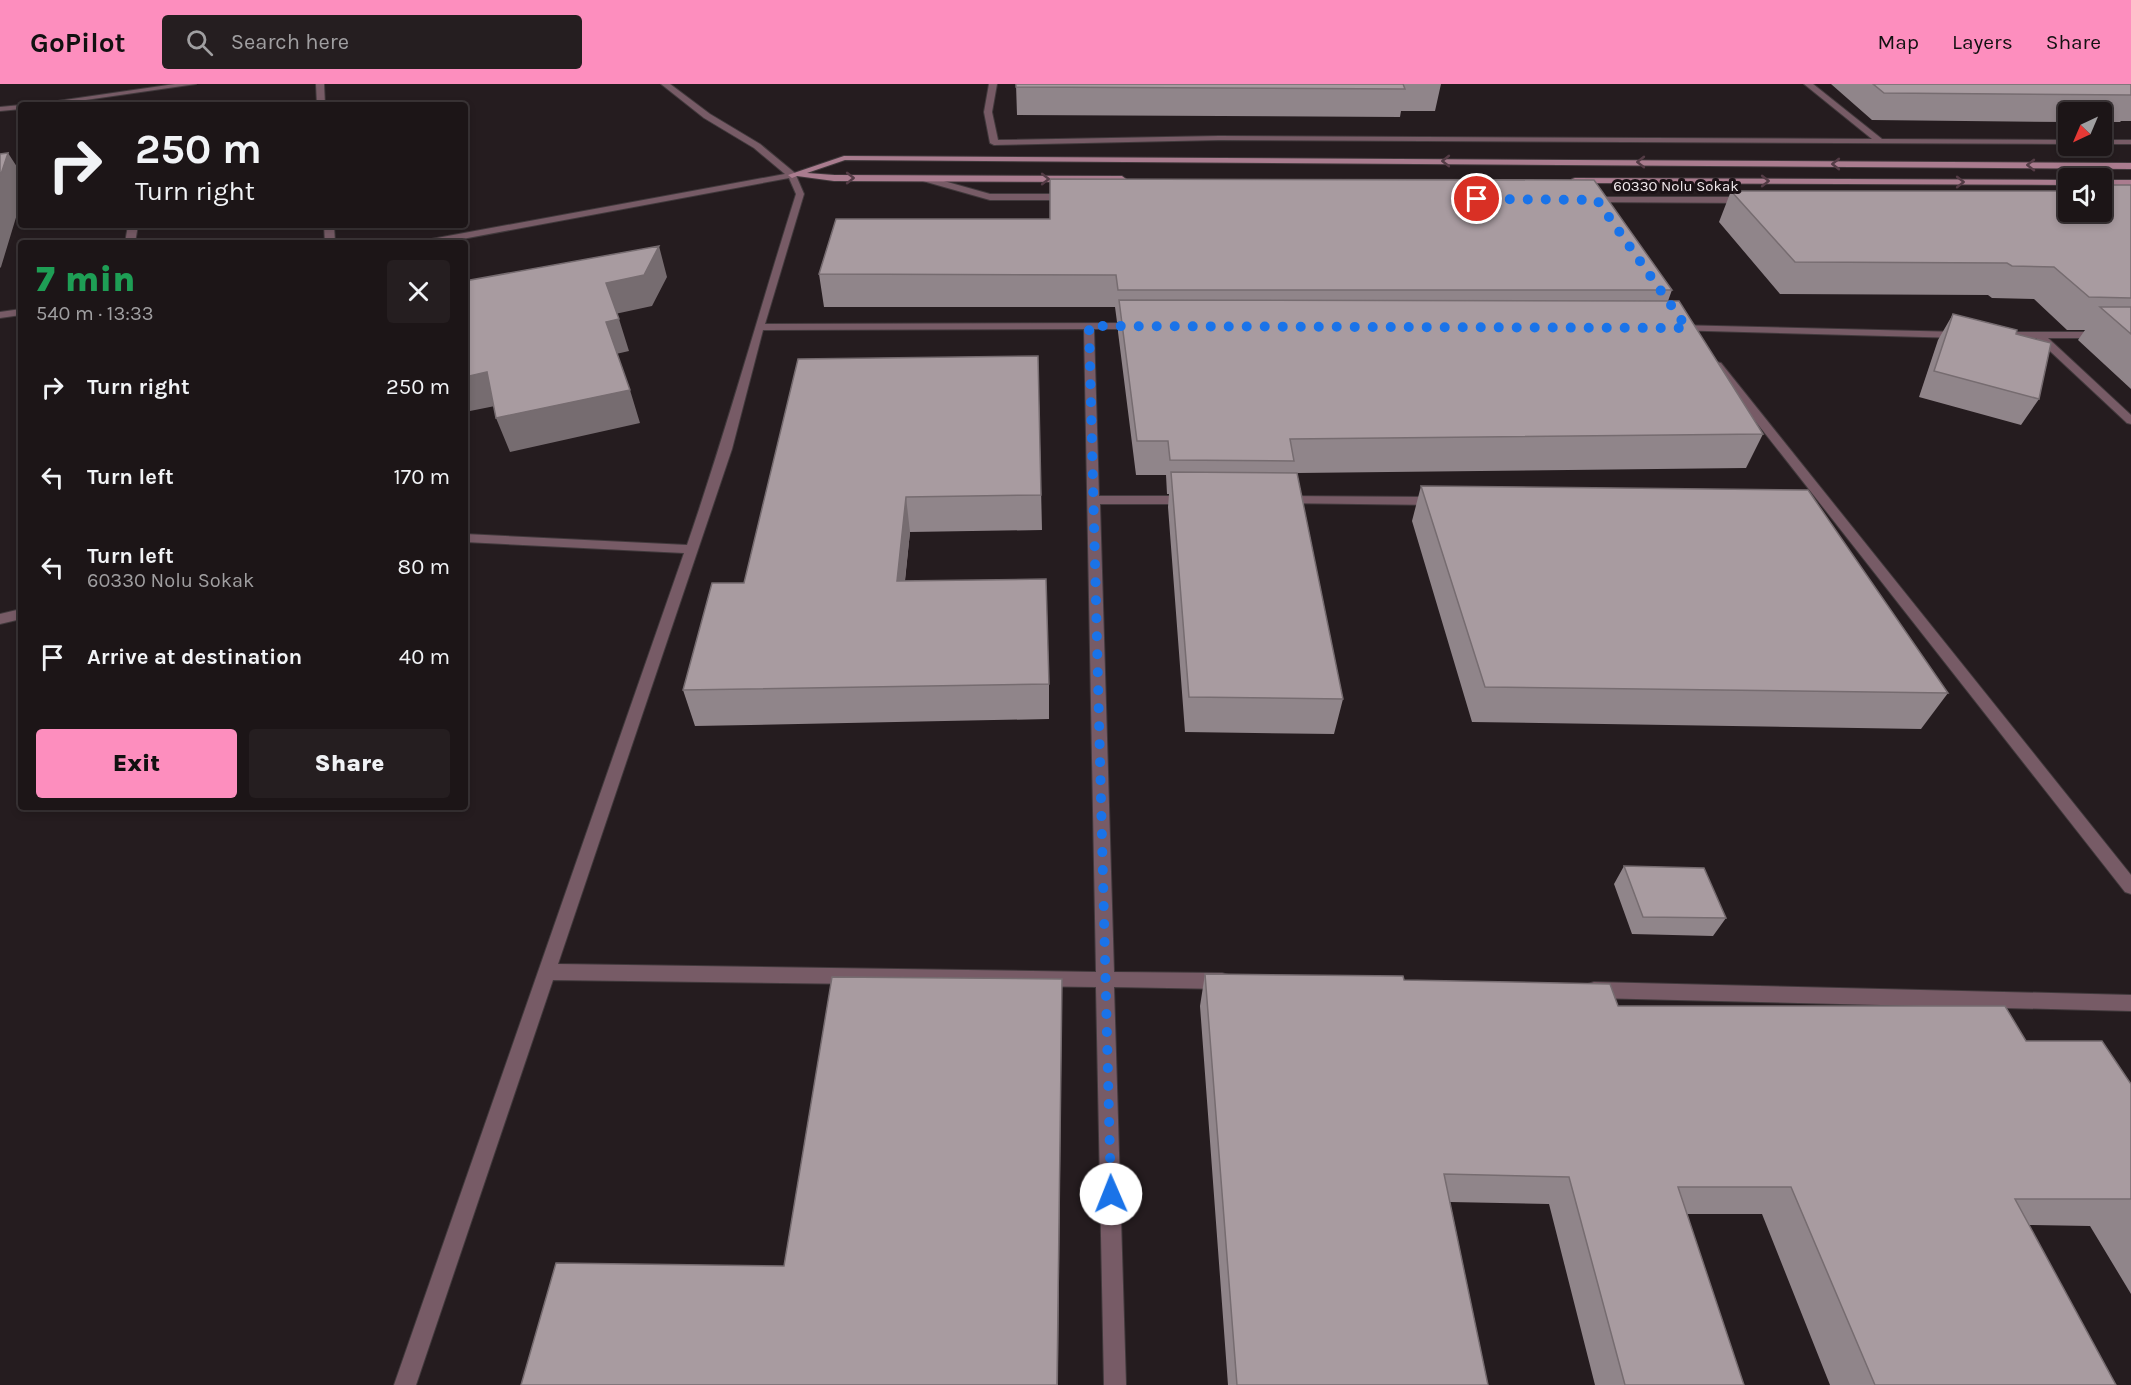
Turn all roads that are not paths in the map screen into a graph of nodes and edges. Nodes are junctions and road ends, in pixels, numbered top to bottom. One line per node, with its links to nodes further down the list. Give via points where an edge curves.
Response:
1 (192, 84): 6 (street, via 158,93)
2 (320, 84): 7 (street)
3 (665, 84): 15 (street, via 707,116 757,146)
4 (993, 84): 10 (street, via 988,112 994,143 1219,138)
5 (1808, 84): 10 (street)
6 (65, 102)
7 (321, 102)
8 (18, 107): 9 (street)
9 (0, 110)
10 (1880, 141): 11 (street)
11 (2058, 142)
12 (2112, 142): 13 (street)
13 (2131, 142)
14 (2131, 166): 15 (street, one-way to 15, via 844,158)
15 (792, 175): 16 (street, one-way to 16); 27 (street); 33 (street, via 800,194)
16 (926, 178): 17 (street, one-way to 17); 23 (street, via 990,197)
17 (1128, 179)
18 (1567, 181): 19 (street)
19 (1591, 181): 20 (street, one-way to 20); 26 (street)
20 (2058, 183)
21 (2112, 183): 22 (street)
22 (2131, 183)
23 (1084, 197)
24 (1573, 200): 26 (street, 60330 Nolu Sokak)
25 (1762, 200): 26 (street, 60330 Nolu Sokak)
26 (1600, 205)
27 (442, 240)
28 (18, 312): 29 (street)
29 (0, 315)
30 (1684, 323): 34 (street); 35 (street); 48 (street, via 1823,506)
31 (1089, 326): 32 (street); 33 (street); 40 (street)
32 (1149, 326)
33 (759, 327): 45 (street, via 726,449)
34 (1663, 328)
35 (1970, 335)
36 (1993, 335): 37 (street)
37 (2039, 335): 38 (street); 39 (street)
38 (2131, 335)
39 (2131, 421)
40 (1094, 500): 41 (street); 50 (street)
41 (1199, 500)
42 (1270, 500): 43 (street)
43 (1448, 501)
44 (468, 538): 45 (street)
45 (692, 549): 49 (street)
46 (18, 615): 47 (street)
47 (0, 619)
48 (2131, 887)
49 (547, 972): 50 (street); 54 (street)
50 (1106, 979): 51 (street); 55 (street)
51 (1237, 982)
52 (1571, 990): 53 (street)
53 (2131, 1003)
54 (405, 1385)
55 (1115, 1385)

